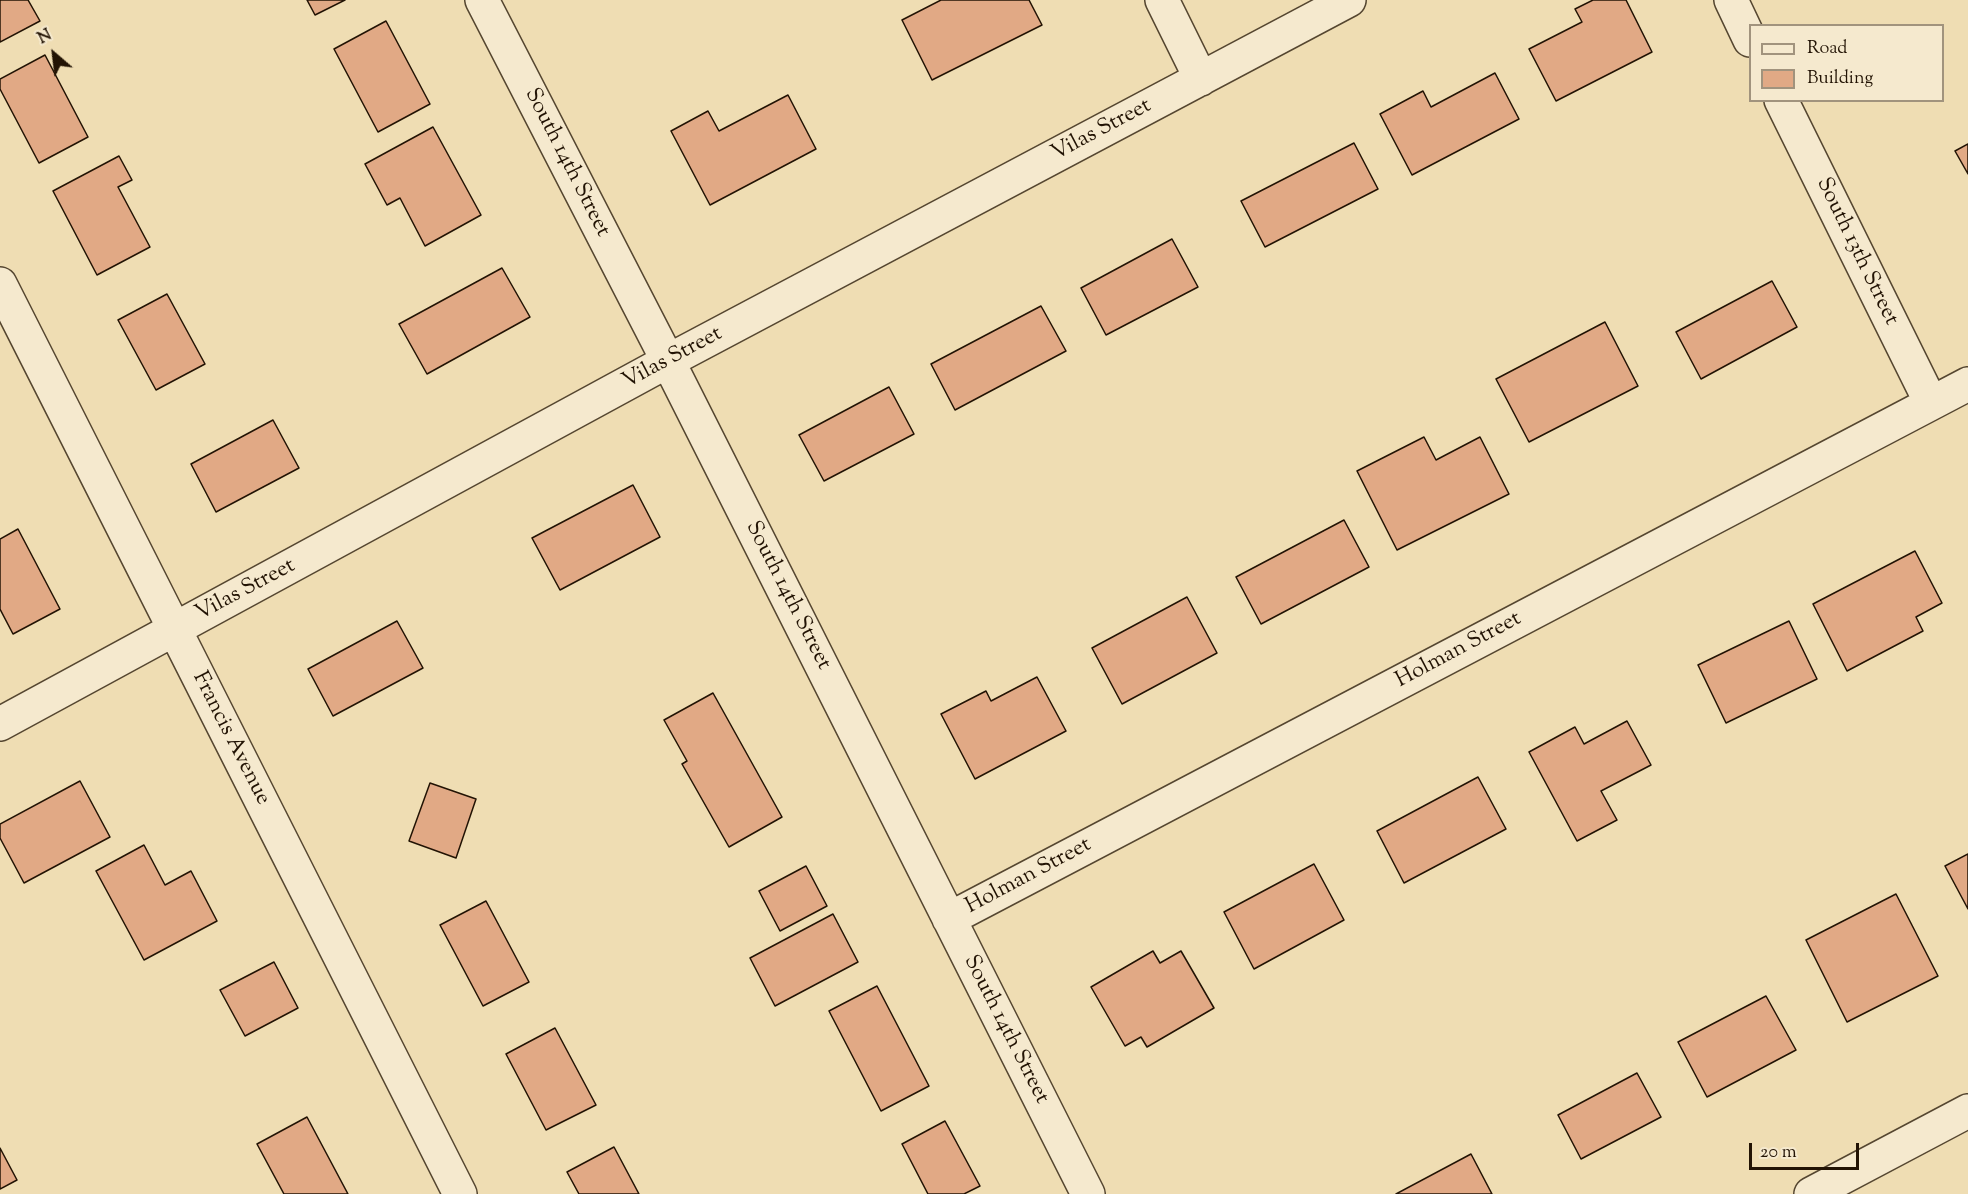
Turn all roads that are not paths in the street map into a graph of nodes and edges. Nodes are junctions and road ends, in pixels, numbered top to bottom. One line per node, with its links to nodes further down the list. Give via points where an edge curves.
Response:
1 (482, 0): 9 (street, South 14th Street)
2 (1162, 0): 6 (street)
3 (1349, 0): 6 (street, Vilas Street)
4 (1731, 0): 5 (street)
5 (1749, 37)
6 (1201, 79): 9 (street, Vilas Street)
7 (1782, 102): 11 (street, South 13th Street)
8 (0, 284): 12 (street, Francis Avenue)
9 (668, 362): 12 (street, Vilas Street); 14 (street, South 14th Street)
10 (1968, 384): 11 (street, Holman Street)
11 (1931, 403): 14 (street, Holman Street)
12 (175, 629): 13 (street, Vilas Street); 16 (street, Francis Avenue)
13 (0, 724)
14 (949, 919): 17 (street, South 14th Street)
15 (1968, 1111): 18 (street)
16 (460, 1194)
17 (1088, 1194)
18 (1811, 1194)

